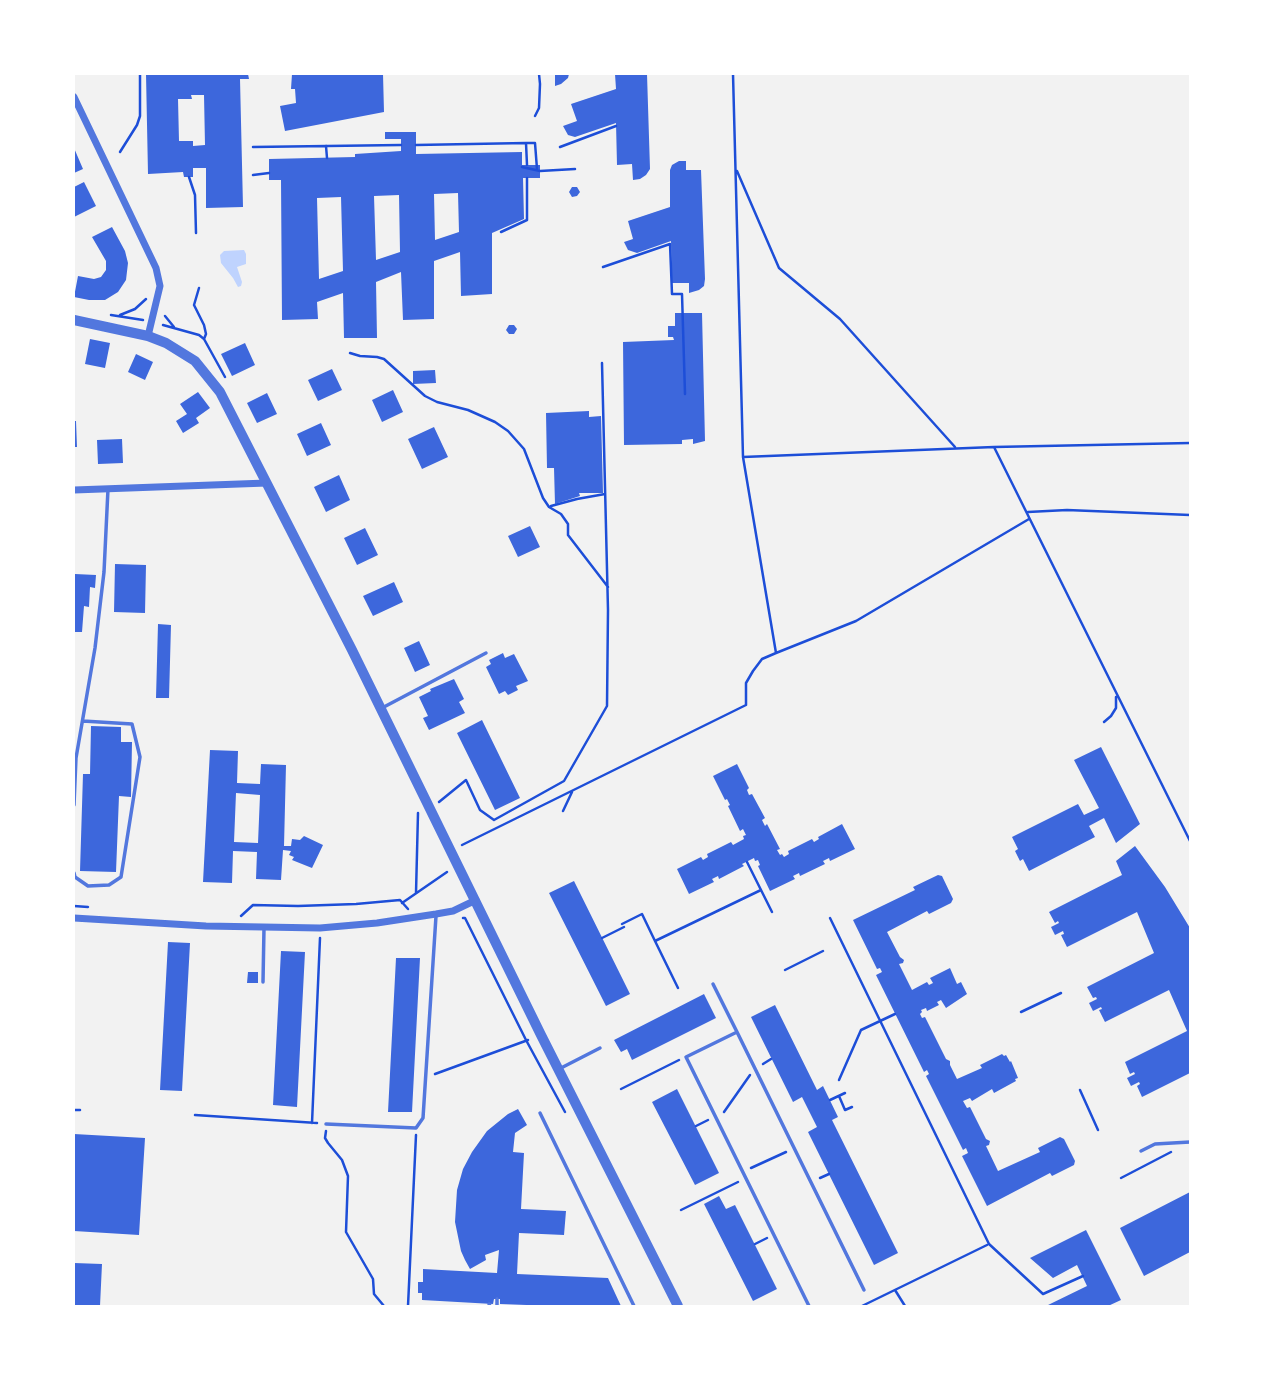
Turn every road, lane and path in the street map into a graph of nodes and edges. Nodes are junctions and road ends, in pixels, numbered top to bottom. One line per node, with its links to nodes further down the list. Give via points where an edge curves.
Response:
1 (140, 74): 13 (path, via 141,116)
2 (539, 74): 5 (path)
3 (733, 74): 15 (path)
4 (74, 97): 25 (street)
5 (535, 116)
6 (616, 126): 11 (path)
7 (526, 143): 9 (path); 17 (path, via 524,166); 17 (path, via 535,143)
8 (401, 145): 10 (path)
9 (416, 145)
10 (326, 146): 12 (path); 14 (path)
11 (561, 146)
12 (253, 147)
13 (120, 152)
14 (327, 158)
15 (735, 168): 36 (path, via 779,268 840,319); 37 (path)
16 (575, 169): 17 (path)
17 (537, 171)
18 (270, 173): 19 (path)
19 (253, 175)
20 (189, 177): 23 (path)
21 (527, 178): 22 (path, via 527,220)
22 (501, 232)
23 (197, 233)
24 (603, 267): 33 (path, via 670,244 672,294 682,294)
25 (157, 272): 27 (path, via 146,299); 29 (street, via 160,286)
26 (199, 288): 30 (path, via 194,305 204,326)
27 (120, 315)
28 (74, 320): 29 (street)
29 (148, 335): 38 (street, via 182,352 209,377 230,408)
30 (204, 339)
31 (350, 353): 42 (path, via 384,359 425,396 468,410 508,431 524,449)
32 (602, 363): 41 (path)
33 (685, 394)
34 (1191, 443): 35 (path)
35 (994, 447): 36 (path); 43 (path)
36 (956, 449): 37 (path)
37 (743, 457): 48 (path)
38 (267, 483): 39 (street); 50 (street)
39 (108, 489): 40 (street); 51 (lane, via 104,572)
40 (74, 490)
41 (605, 494): 42 (path); 46 (path)
42 (549, 507): 46 (path, via 561,514 568,535)
43 (1028, 512): 44 (path); 45 (path)
44 (1191, 515)
45 (1029, 519): 48 (path, via 856,621); 49 (path)
46 (608, 587): 55 (path, via 607,706 564,781 494,820 480,810 466,779)
47 (486, 653): 50 (lane)
48 (776, 653): 54 (path, via 762,659 746,683 746,705)
49 (1114, 690): 52 (path, via 1116,708); 59 (path)
50 (380, 709): 66 (street)
51 (83, 721): 53 (lane); 62 (lane, via 132,724 141,757 121,877 109,885 88,886)
52 (1104, 722)
53 (75, 758): 56 (lane)
54 (572, 792): 58 (path); 60 (path)
55 (438, 803)
56 (74, 805)
57 (418, 807): 65 (path)
58 (563, 811)
59 (1191, 841)
60 (461, 845)
61 (747, 862): 64 (path)
62 (74, 873)
63 (454, 877): 65 (path, via 450,870)
64 (761, 890): 71 (path); 80 (path)
65 (415, 893): 67 (path)
66 (476, 900): 72 (street); 91 (street)
67 (402, 903): 70 (path, via 408,910); 73 (path, via 253,905)
68 (74, 905): 69 (path)
69 (87, 907)
70 (416, 909)
71 (772, 912)
72 (436, 914): 76 (lane); 78 (street)
73 (240, 916)
74 (74, 918): 77 (street)
75 (830, 918): 89 (path)
76 (435, 923): 92 (path, via 465,918); 98 (lane)
77 (264, 928): 78 (street); 83 (lane)
78 (320, 928): 109 (path, via 312,1123)
79 (602, 938): 80 (path, via 642,914)
80 (655, 940): 85 (path)
81 (823, 951): 82 (path)
82 (785, 970)
83 (263, 982)
84 (713, 984): 90 (lane)
85 (678, 988)
86 (1061, 992): 87 (path)
87 (1021, 1012)
88 (895, 1014): 89 (path)
89 (880, 1021): 99 (path, via 861,1030); 122 (path)
90 (737, 1032): 94 (lane); 96 (lane)
91 (541, 1035): 92 (path); 97 (street)
92 (526, 1040): 98 (path); 111 (path)
93 (600, 1048): 97 (lane)
94 (685, 1057): 100 (path); 110 (lane)
95 (771, 1059): 96 (path)
96 (755, 1068): 110 (path); 124 (lane)
97 (559, 1069): 131 (street)
98 (426, 1077): 114 (lane, via 423,1118)
99 (839, 1080)
100 (621, 1089)
101 (1080, 1090): 115 (path)
102 (845, 1093): 103 (path)
103 (839, 1096): 104 (path); 105 (path, via 845,1110)
104 (830, 1100)
105 (852, 1107)
106 (74, 1110): 107 (path)
107 (80, 1110)
108 (540, 1113): 130 (lane)
109 (195, 1115)
110 (715, 1117): 113 (path); 120 (lane)
111 (569, 1120)
112 (326, 1124): 114 (lane); 127 (path, via 325,1138 348,1176 346,1232)
113 (695, 1126)
114 (416, 1128): 128 (path)
115 (1098, 1130)
116 (1191, 1142): 118 (lane, via 1155,1144)
117 (1180, 1147): 119 (path)
118 (1141, 1151)
119 (1121, 1178)
120 (773, 1235): 121 (path); 132 (lane)
121 (755, 1244)
122 (989, 1244): 123 (path, via 1043,1294); 125 (path)
123 (1083, 1276)
124 (863, 1290)
125 (895, 1290): 133 (path); 134 (path)
126 (497, 1299): 129 (lane)
127 (384, 1307)
128 (408, 1307)
129 (497, 1307)
130 (634, 1307)
131 (678, 1307)
132 (809, 1307)
133 (862, 1307)
134 (905, 1307)

